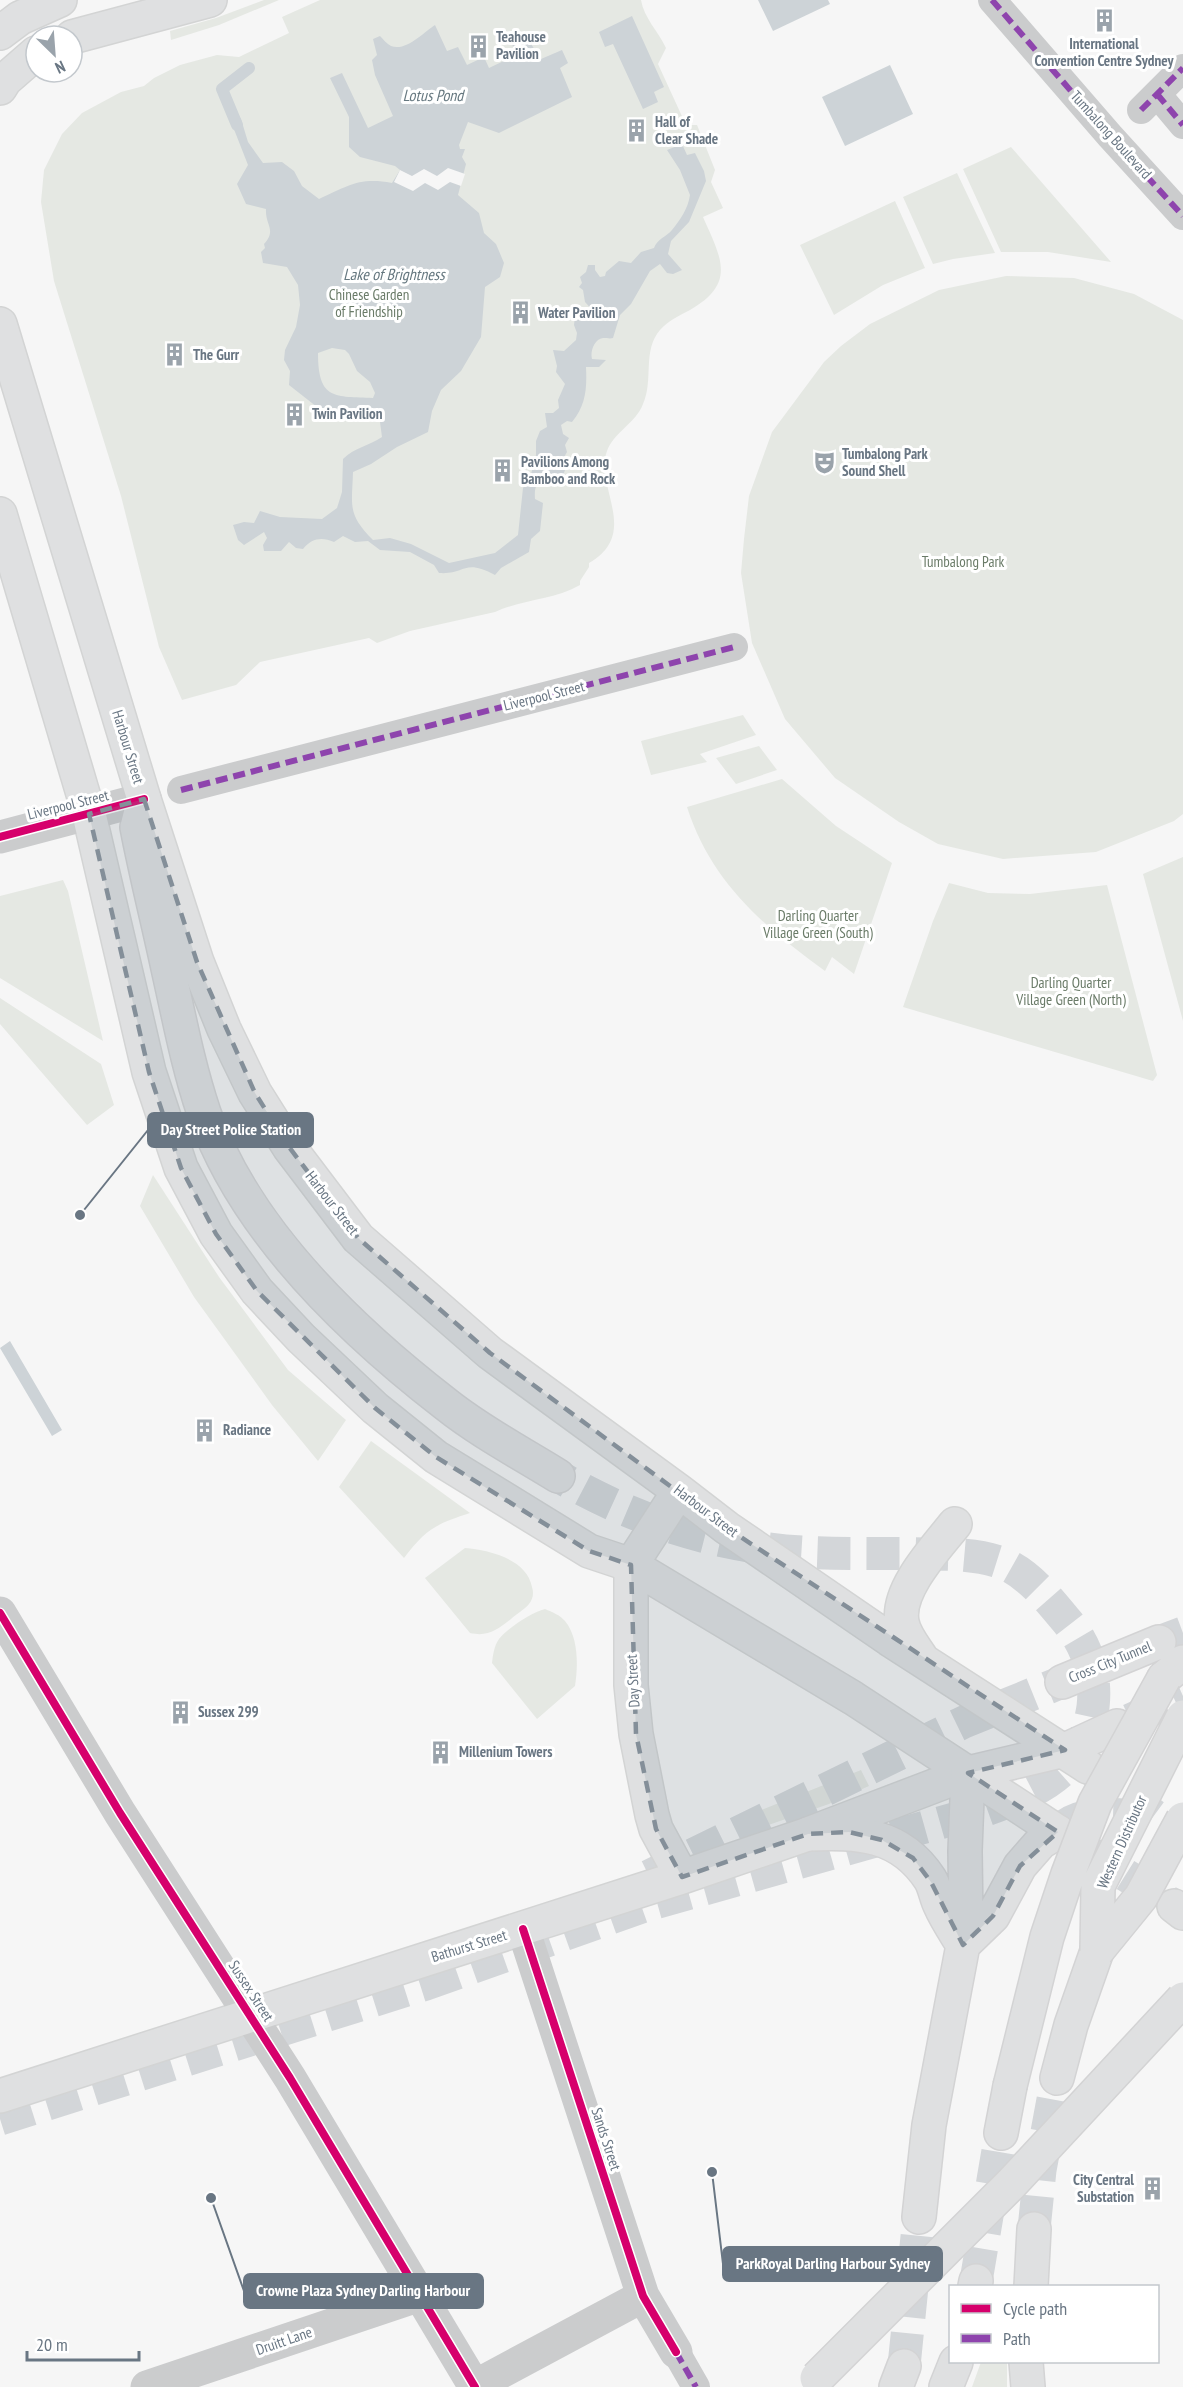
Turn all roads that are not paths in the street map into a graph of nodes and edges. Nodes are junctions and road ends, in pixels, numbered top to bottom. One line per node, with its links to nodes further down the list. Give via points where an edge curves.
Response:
1 (60, 0): 4 (main road, via 20,18)
2 (210, 0): 5 (main road)
3 (992, 0): 10 (street, Tumbalong Boulevard)
4 (0, 33)
5 (84, 34)
6 (24, 63): 8 (main road)
7 (1183, 68): 9 (street, via 1149,102)
8 (0, 88)
9 (1183, 125)
10 (1183, 216)
11 (0, 324): 15 (main road, Harbour Street)
12 (0, 514): 16 (main road)
13 (734, 647): 14 (street, Liverpool Street)
14 (181, 790)
15 (144, 800): 16 (street, Liverpool Street); 18 (main road, via 137,826 186,1051 205,1114 248,1199 319,1292 377,1347 448,1407); 19 (main road, Harbour Street, via 197,962 255,1093 289,1147 358,1238 490,1353)
16 (89, 814): 17 (street, Liverpool Street); 21 (main road, via 149,1072 181,1168 216,1234 257,1292 375,1408 436,1457 589,1551)
17 (0, 837)
18 (558, 1476)
19 (679, 1491): 21 (main road); 24 (main road, Harbour Street, via 727,1528)
20 (955, 1524): 24 (main road, via 906,1591 901,1608 902,1624)
21 (631, 1566): 29 (main road, via 853,1698); 32 (main road, Day Street, via 636,1734 656,1829)
22 (0, 1613): 37 (street, Sussex Street, via 120,1813)
23 (1171, 1652): 25 (main road, Cross City Tunnel); 40 (main road, bridge, via 1164,1678 1095,1803 1068,1874 1047,1937)
24 (924, 1661): 28 (main road, Harbour Street)
25 (1062, 1682)
26 (1183, 1717): 35 (main road, Western Distributor, bridge, via 1098,1886)
27 (1117, 1726): 28 (main road, Bathurst Street)
28 (1076, 1759): 29 (main road, Bathurst Street)
29 (968, 1773): 31 (main road, Bathurst Street); 34 (main road); 34 (main road, via 1058,1832 1041,1842 1020,1866 993,1916)
30 (1183, 1819): 35 (main road, bridge, via 1141,1897)
31 (808, 1834): 32 (main road, Bathurst Street); 34 (main road, via 849,1832 882,1840 913,1858 931,1882)
32 (682, 1877): 33 (main road, Bathurst Street)
33 (523, 1929): 37 (main road, Bathurst Street); 45 (street, Sands Street)
34 (963, 1945): 41 (main road, via 929,2125)
35 (1097, 1952): 38 (main road, Western Distributor)
36 (1183, 1999): 48 (main road, bridge, via 1011,2184)
37 (250, 2014): 39 (main road, Bathurst Street); 44 (street, Sussex Street)
38 (1057, 2078)
39 (0, 2096)
40 (1001, 2133)
41 (919, 2217)
42 (1034, 2229): 43 (main road)
43 (1030, 2285)
44 (420, 2295): 49 (street, Sussex Street); 50 (street, Druitt Lane)
45 (643, 2296): 46 (street, Sands Street); 49 (street)
46 (676, 2352): 51 (street, Sands Street)
47 (1026, 2363): 52 (main road)
48 (813, 2382)
49 (475, 2386)
50 (147, 2387)
51 (696, 2387)
52 (1028, 2387)

